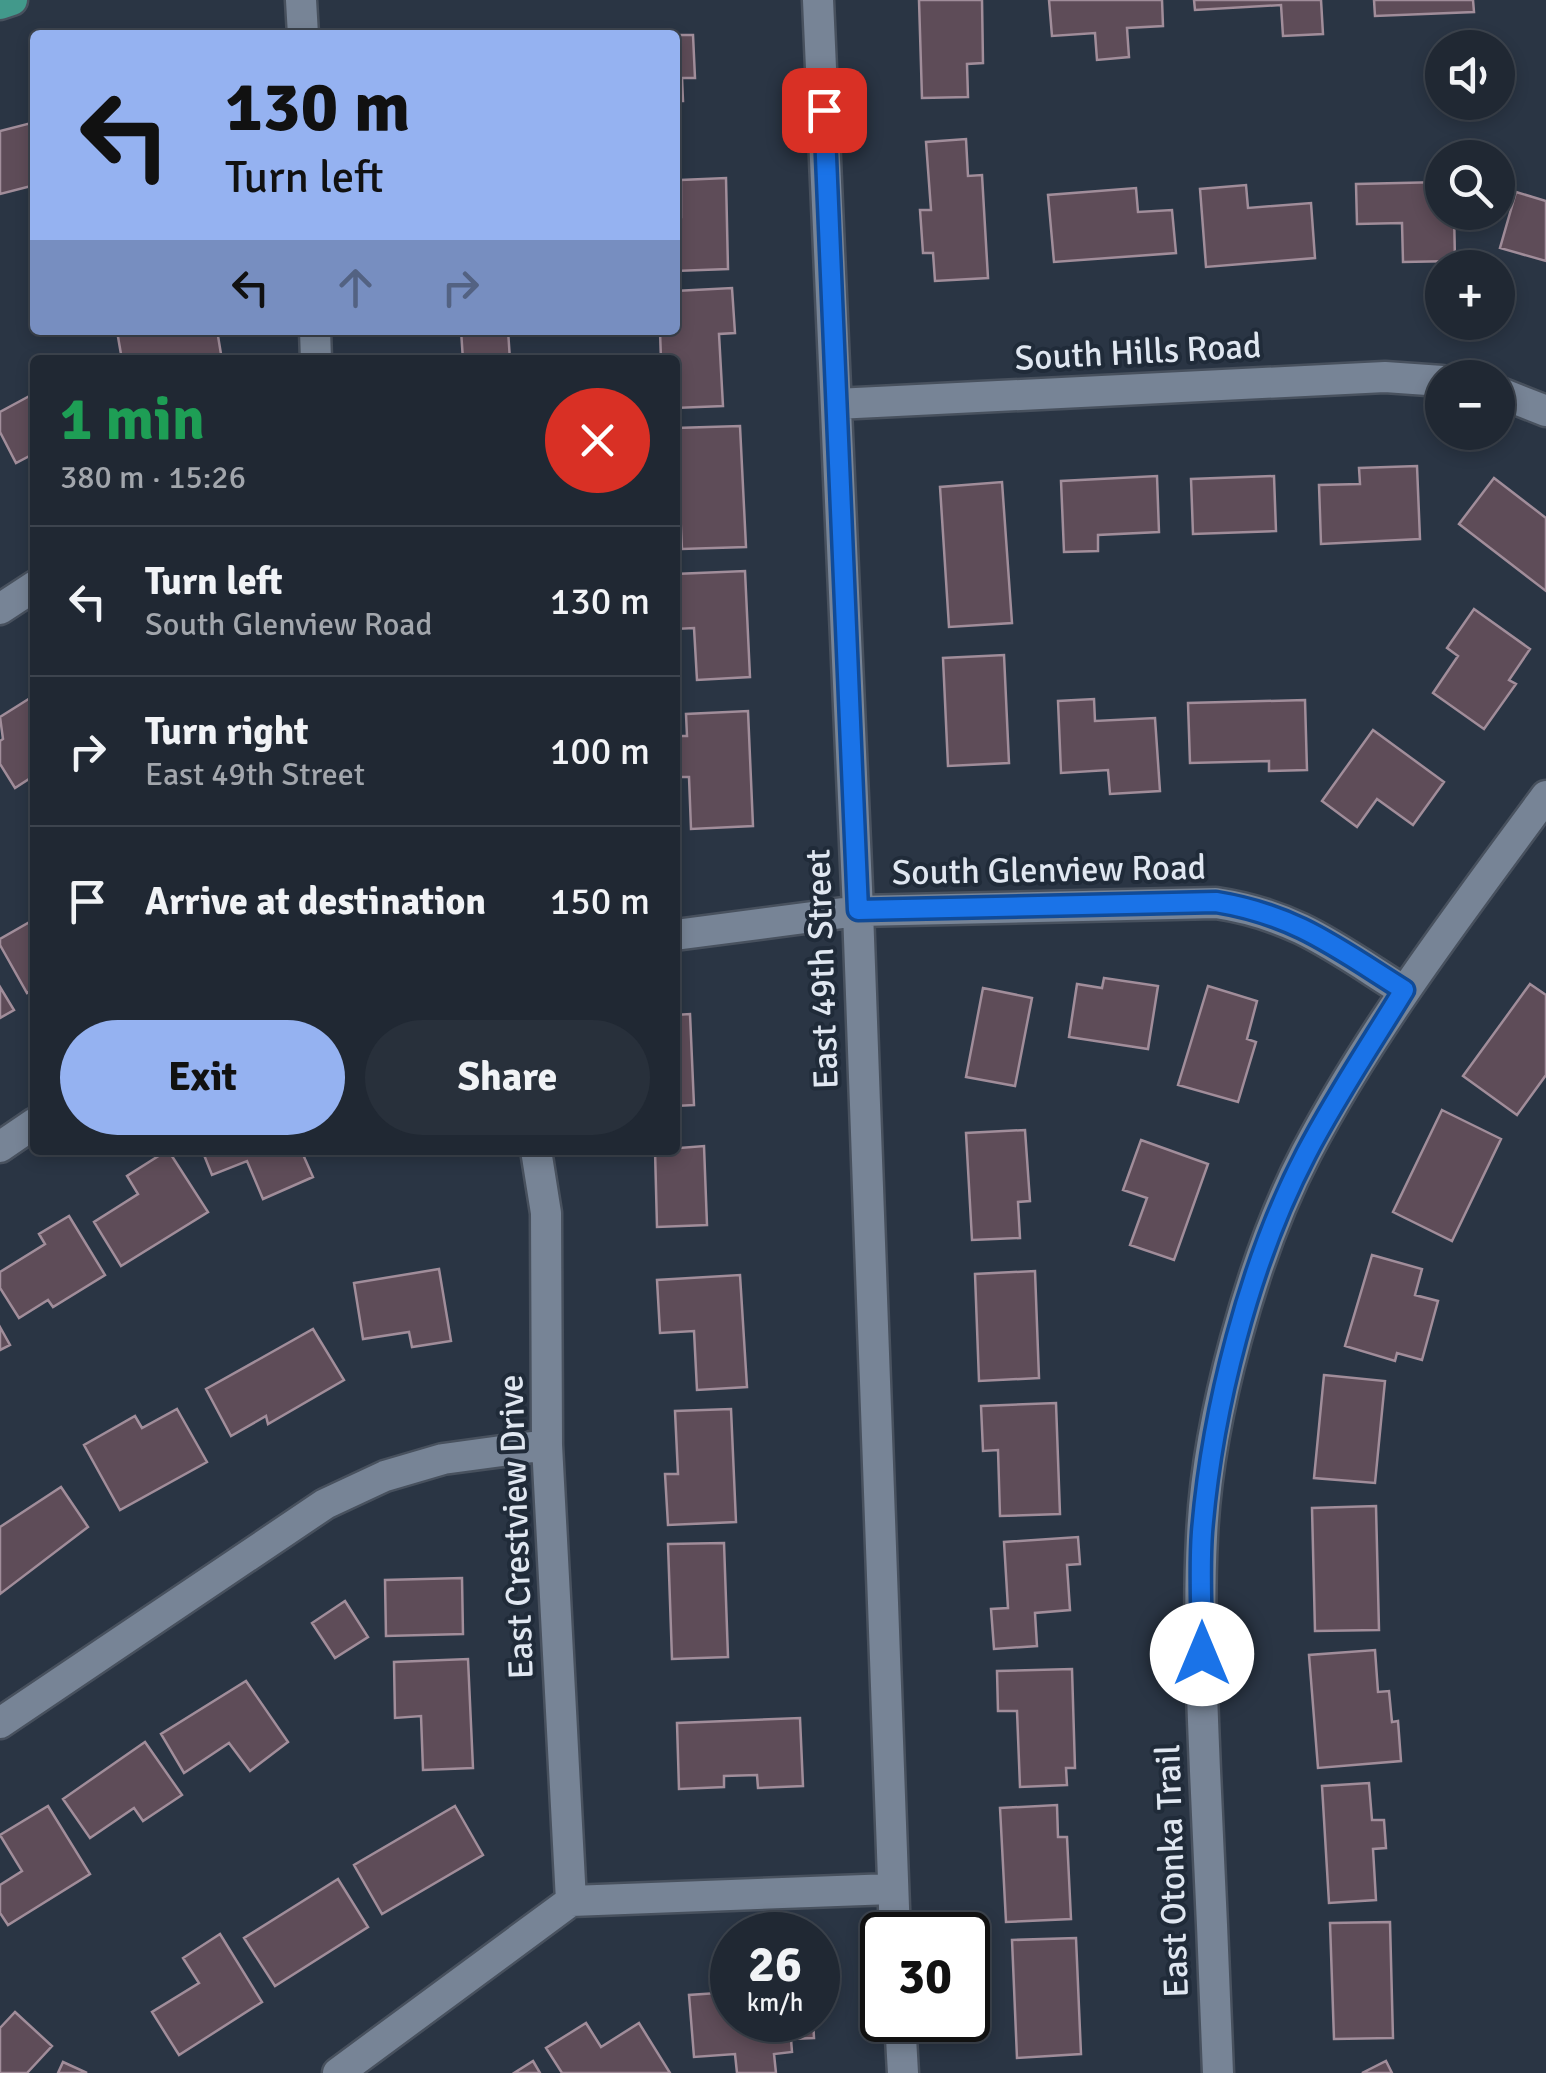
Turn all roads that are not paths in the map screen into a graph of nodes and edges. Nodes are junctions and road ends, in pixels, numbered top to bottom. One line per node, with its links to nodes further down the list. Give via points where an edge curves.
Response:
1 (12, 0): 4 (main road)
2 (301, 0): 5 (street)
3 (818, 0): 8 (street, East 49th Street)
4 (0, 4)
5 (303, 30)
6 (1425, 379): 8 (street, South Hills Road)
7 (1515, 399): 9 (street)
8 (836, 404): 13 (street, East 49th Street)
9 (1546, 411)
10 (30, 589): 11 (street)
11 (0, 609)
12 (1546, 796): 15 (street, East Otonka Trail)
13 (858, 910): 14 (street, South Glenview Road); 15 (street, South Glenview Road, via 1216,902 1299,924); 21 (street, East 49th Street)
14 (680, 934)
15 (1404, 990): 27 (street, East Otonka Trail, via 1306,1153 1279,1212 1237,1336 1217,1425 1205,1495 1202,1692)
16 (30, 1126): 17 (street)
17 (0, 1147)
18 (537, 1155): 19 (street, East Crestview Drive, via 546,1213)
19 (547, 1444): 20 (street, via 443,1459 325,1504); 22 (street, East Crestview Drive)
20 (0, 1723)
21 (892, 1889): 22 (street); 23 (street, East 49th Street)
22 (571, 1902): 25 (street)
23 (894, 1912)
24 (901, 2042): 26 (street)
25 (338, 2073)
26 (903, 2073)
27 (1218, 2073)

